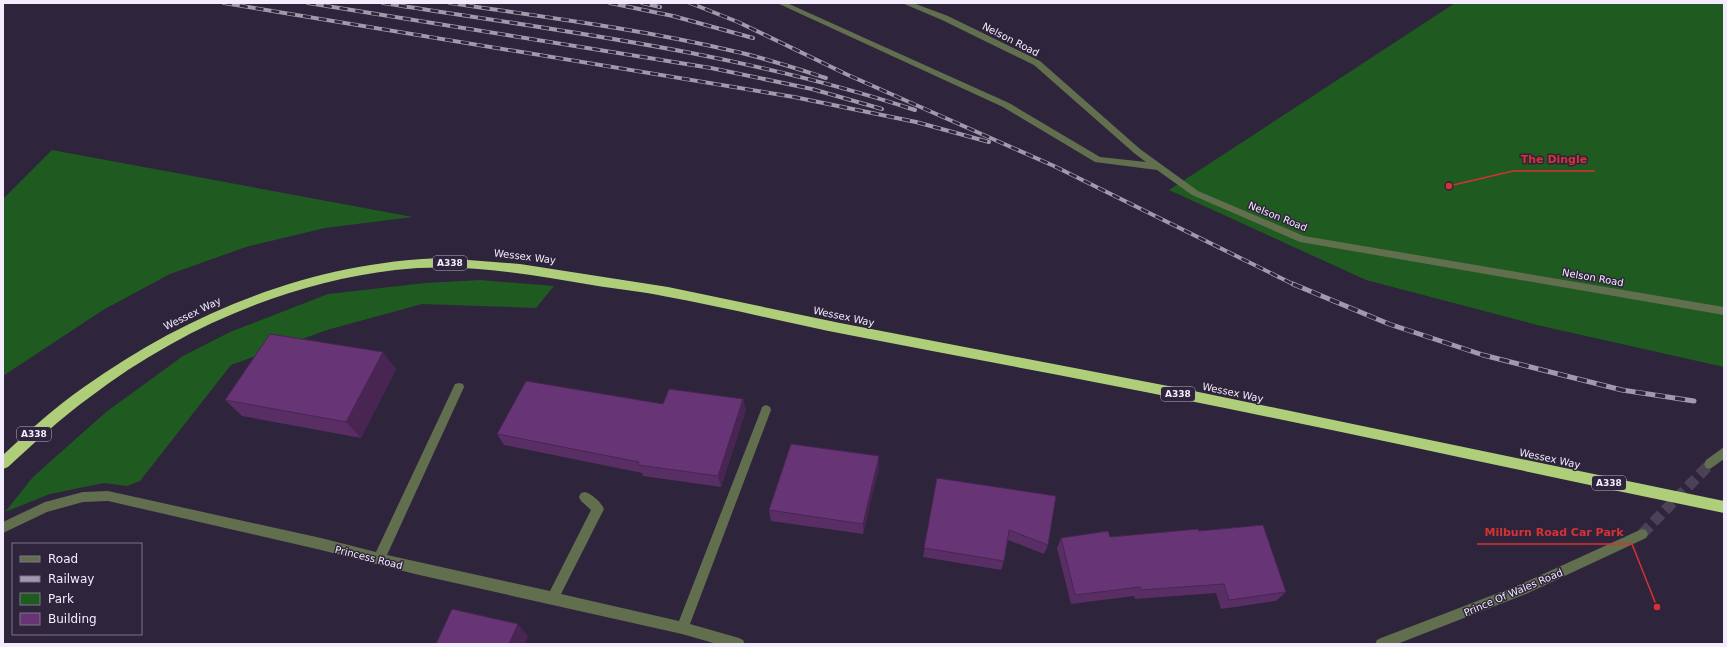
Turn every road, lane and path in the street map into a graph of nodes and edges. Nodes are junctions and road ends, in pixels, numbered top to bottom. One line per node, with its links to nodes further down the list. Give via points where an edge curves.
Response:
1 (781, 3): 3 (street, via 1006,105 1098,160)
2 (906, 3): 3 (street, Nelson Road, via 945,18 1037,63)
3 (1158, 167): 4 (street, Nelson Road, via 1195,193 1303,239)
4 (1724, 311)
5 (459, 387): 14 (street)
6 (766, 410): 16 (street)
7 (1724, 452): 9 (street)
8 (3, 463): 11 (highway, Wessex Way / A338, via 67,406 112,373 196,323 237,305 288,287 342,274 392,266 434,263 485,264 674,293 861,333 1114,380)
9 (1710, 464)
10 (585, 497): 15 (street, via 598,509)
11 (1724, 507)
12 (3, 528): 14 (street, Princess Road, via 45,507 83,497 108,496)
13 (1642, 534): 18 (street, Prince Of Wales Road, via 1522,590)
14 (379, 559): 15 (street, Princess Road)
15 (553, 598): 16 (street, Princess Road)
16 (682, 628): 17 (street, Princess Road)
17 (739, 644)
18 (1381, 644)

